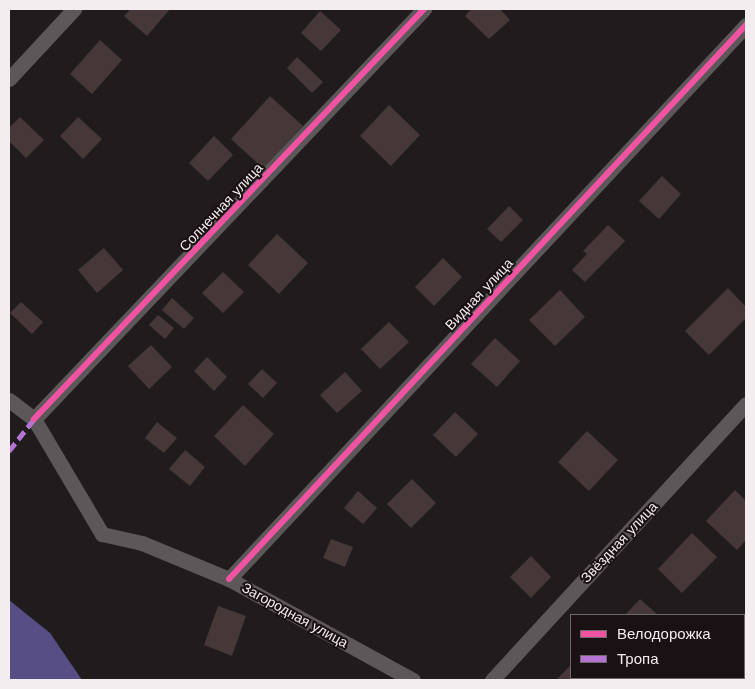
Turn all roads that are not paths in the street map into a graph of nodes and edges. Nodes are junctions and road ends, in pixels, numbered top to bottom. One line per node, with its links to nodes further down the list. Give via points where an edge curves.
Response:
1 (74, 9): 4 (street)
2 (424, 9): 7 (street, Солнечная улица)
3 (746, 25): 8 (street, Видная улица)
4 (9, 79)
5 (9, 400): 7 (street, Загородная улица)
6 (746, 404): 10 (street, Звёздная улица)
7 (34, 419): 8 (street, Загородная улица, via 102,534 142,543)
8 (229, 580): 9 (street, Загородная улица)
9 (413, 680)
10 (492, 680)

